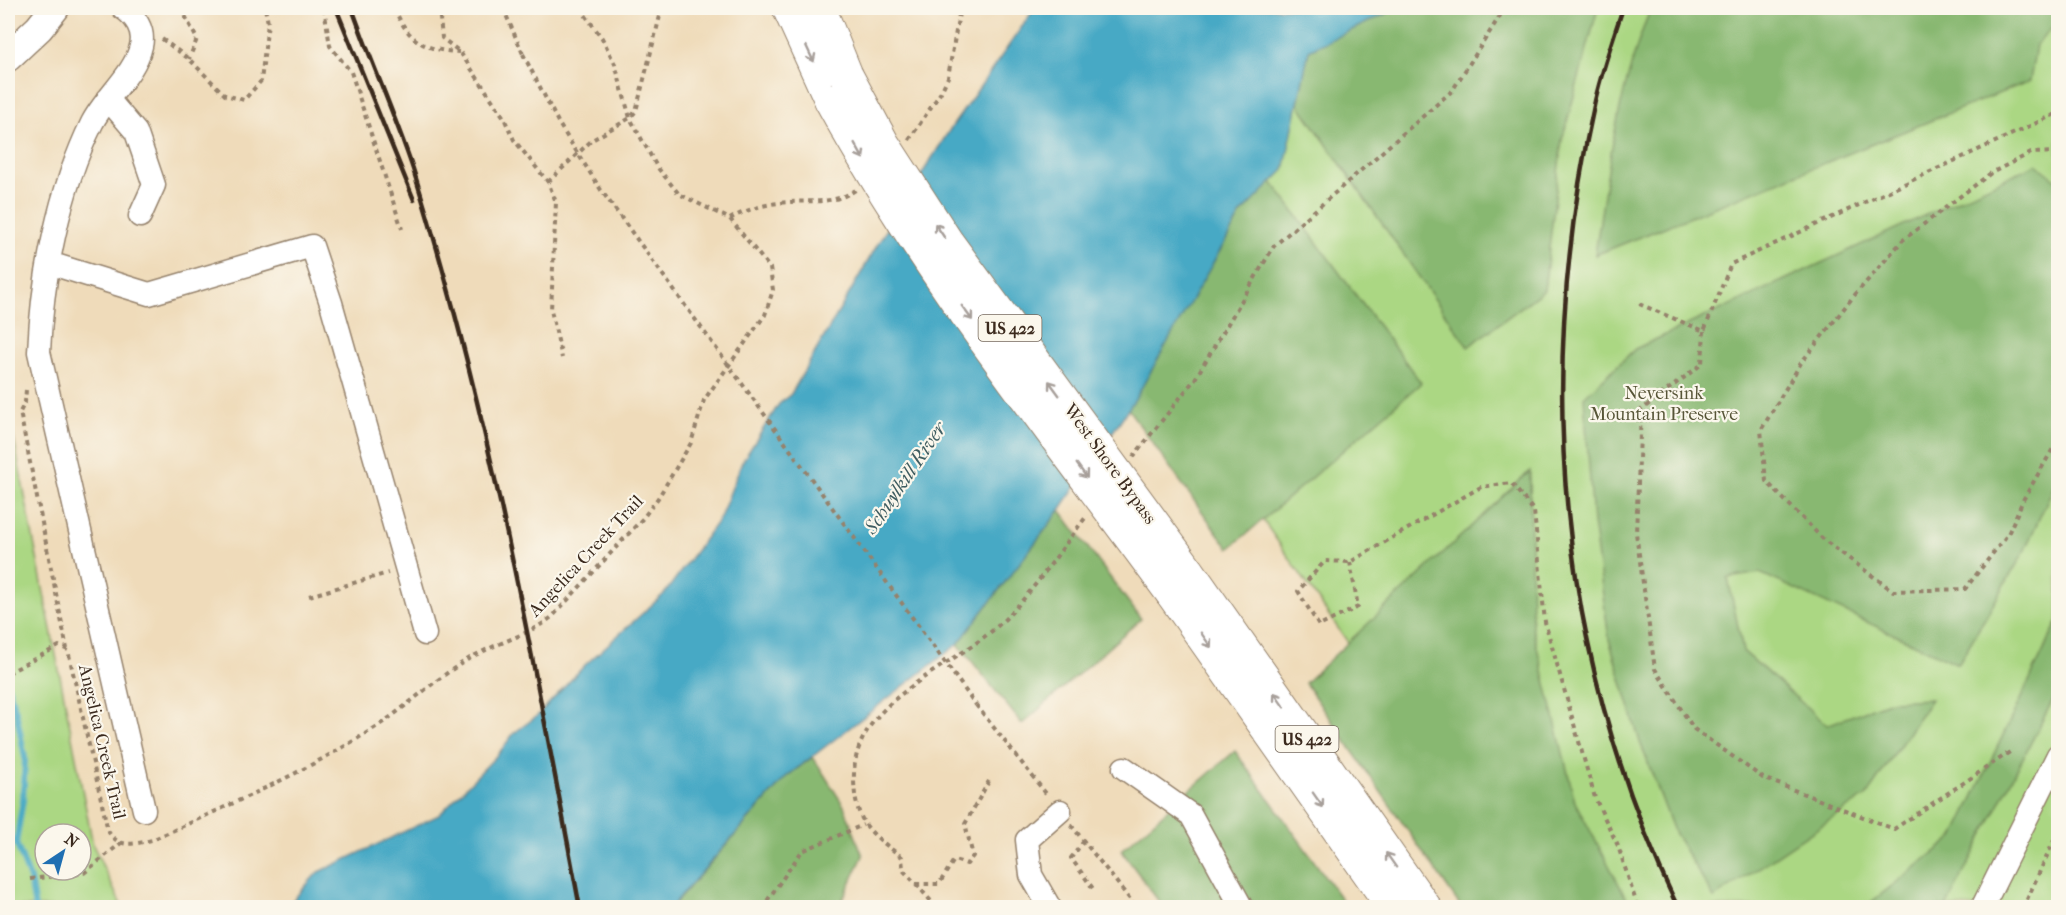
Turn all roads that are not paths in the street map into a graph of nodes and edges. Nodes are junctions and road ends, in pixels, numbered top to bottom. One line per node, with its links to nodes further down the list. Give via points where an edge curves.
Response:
1 (55, 8): 5 (main road)
2 (789, 8): 6 (highway, West Shore Bypass / US 422, one-way to 6)
3 (819, 8): 6 (highway, West Shore Bypass / US 422)
4 (129, 13): 7 (street, via 142,39 141,49)
5 (8, 57)
6 (838, 87): 10 (highway, West Shore Bypass / US 422, bridge, via 883,144)
7 (108, 99): 8 (street, via 136,132 153,185); 9 (street, via 93,121 68,182)
8 (140, 216)
9 (49, 263): 11 (street, via 149,294 312,246); 14 (street, via 40,311 39,352)
10 (1180, 582): 18 (highway, West Shore Bypass / US 422, one-way to 18); 19 (highway, West Shore Bypass / US 422, one-way to 10)
11 (425, 634)
12 (2058, 755): 20 (street)
13 (1124, 768): 17 (street, via 1191,815)
14 (144, 810)
15 (1060, 811): 16 (street, via 1027,840 1031,874)
16 (1050, 908)
17 (1242, 908)
18 (1394, 908)
19 (1425, 908)
20 (1983, 908)

